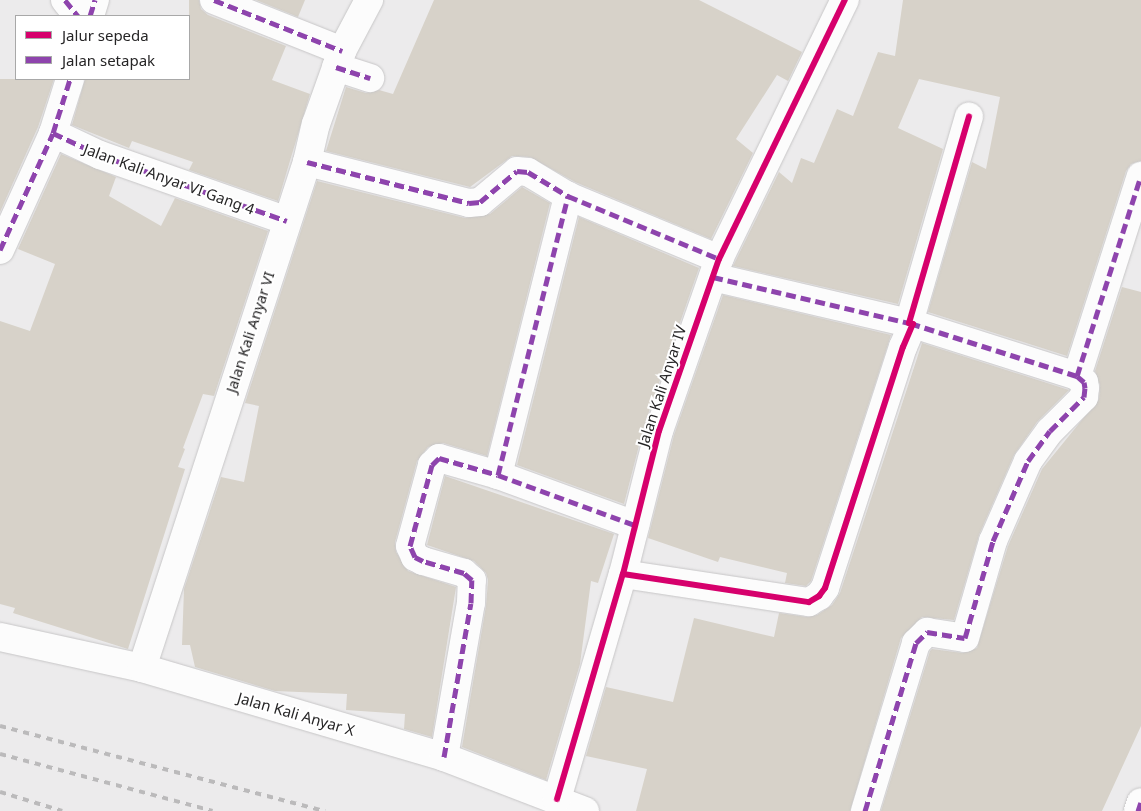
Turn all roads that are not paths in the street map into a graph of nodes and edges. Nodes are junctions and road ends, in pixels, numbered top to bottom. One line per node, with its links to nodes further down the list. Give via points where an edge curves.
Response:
1 (64, 0): 6 (street)
2 (95, 0): 7 (street)
3 (214, 0): 8 (street)
4 (369, 0): 8 (street, Jalan Kali Anyar VI)
5 (845, 0): 18 (street, Jalan Kali Anyar IV)
6 (77, 15)
7 (90, 15)
8 (339, 59): 9 (street); 13 (street, Jalan Kali Anyar VI)
9 (370, 78)
10 (70, 80): 12 (street)
11 (969, 117): 19 (street)
12 (52, 133): 16 (street, Jalan Kali Anyar VI Gang 4, via 100,156); 17 (street)
13 (307, 162): 15 (street, via 469,203 480,202 517,171 528,172); 16 (street, Jalan Kali Anyar VI)
14 (1141, 176): 20 (street)
15 (568, 196): 18 (street); 21 (street)
16 (287, 221): 25 (street, Jalan Kali Anyar VI)
17 (0, 250)
18 (716, 268): 19 (street); 22 (street, Jalan Kali Anyar IV, via 659,431)
19 (911, 324): 20 (street); 23 (street, via 825,588 819,596 809,602)
20 (1077, 376): 30 (street, via 1084,382 1084,398 1050,431 1028,461 993,541 968,634 960,639 927,632 916,644)
21 (498, 475): 22 (street); 26 (street, via 439,458 432,465 410,546 415,557 423,562 464,573 472,580 472,602)
22 (634, 526): 23 (street, Jalan Kali Anyar IV)
23 (623, 574): 27 (street, Jalan Kali Anyar IV)
24 (0, 637): 25 (street, Jalan Kali Anyar X)
25 (142, 668): 26 (street, Jalan Kali Anyar X)
26 (444, 757): 27 (street, Jalan Kali Anyar X)
27 (557, 799): 29 (street, Jalan Kali Anyar X)
28 (1141, 802): 31 (street)
29 (585, 811)
30 (865, 811)
31 (1138, 811)

